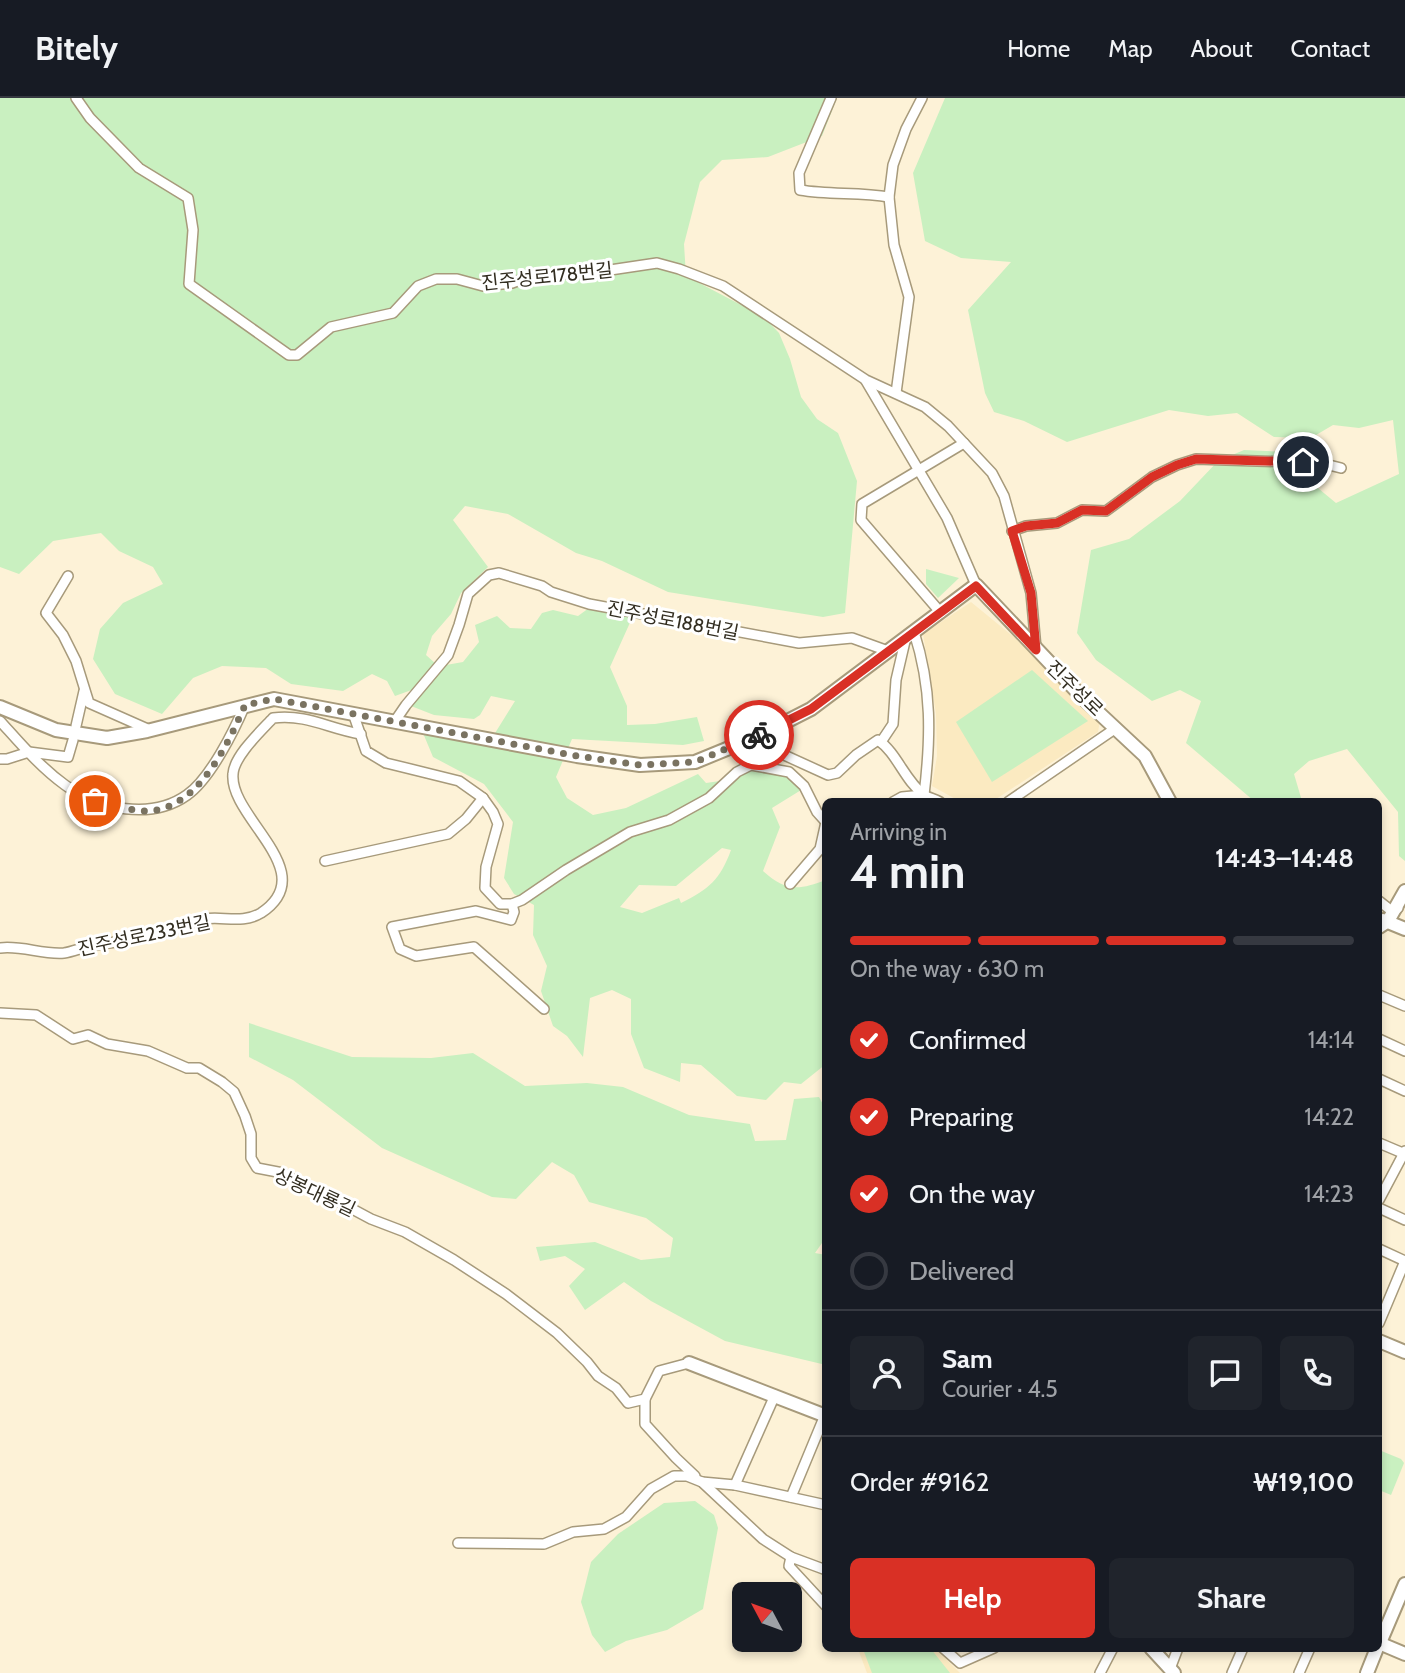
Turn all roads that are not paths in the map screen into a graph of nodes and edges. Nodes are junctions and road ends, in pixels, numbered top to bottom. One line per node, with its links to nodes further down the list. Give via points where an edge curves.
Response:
1 (76, 98): 5 (street, 진주성로178번길, via 139,168 188,198 193,230 189,284 289,355 297,355 331,327 393,313 418,286 436,279 483,286 534,275 657,263 723,286)
2 (831, 98): 4 (street, via 799,173 800,190)
3 (922, 98): 4 (street, via 893,165)
4 (889, 197): 6 (street, via 894,244 909,297)
5 (866, 380): 6 (street, 진주성로178번길); 9 (street, 진주성로178번길)
6 (896, 393): 7 (street, 진주성로178번길, via 925,407)
7 (964, 443): 9 (street); 10 (street, 진주성로178번길, via 992,473 1004,496)
8 (1341, 468): 10 (street, via 1321,463 1196,459 1152,477 1106,511 1082,510 1057,523)
9 (920, 470): 12 (street, 진주성로178번길); 13 (street, via 862,505 861,520)
10 (1012, 531): 15 (street, 진주성로178번길, via 1031,593)
11 (68, 576): 17 (street, via 46,613 76,661)
12 (976, 586): 13 (main road); 15 (main road, 진주성로)
13 (941, 613): 14 (main road)
14 (910, 634): 16 (main road); 29 (street, via 895,691 893,724); 32 (street, via 924,663 929,707)
15 (1036, 650): 24 (main road, 진주성로)
16 (888, 651): 22 (street, 진주성로188번길, via 852,638 799,643 589,604 503,573 489,575 467,594 448,655); 27 (main road, via 811,709)
17 (84, 691): 23 (street); 25 (street, via 89,703)
18 (245, 705): 20 (main road, via 274,699); 25 (main road); 30 (street, via 234,731 189,794 149,811 95,801 67,787)
19 (0, 707): 25 (main road, via 56,730 107,738)
20 (353, 713): 22 (main road); 26 (street)
21 (0, 720): 30 (street)
22 (395, 722): 27 (main road, via 640,765 695,762)
23 (76, 726)
24 (1116, 727): 37 (street); 38 (main road, 진주성로, via 1145,756)
25 (150, 730)
26 (361, 734): 33 (street, via 366,751 386,764 458,780); 48 (street, 진주성로233번길, via 320,721 273,718 242,753 233,771 234,792 282,873 274,901 260,914 236,920 205,919 160,934 63,953)
27 (756, 737): 29 (street, via 828,775)
28 (74, 740): 30 (street, via 68,757)
29 (881, 742): 32 (street)
30 (29, 752): 31 (street)
31 (0, 759)
32 (924, 795): 34 (street); 35 (street); 36 (street)
33 (483, 798): 41 (street, via 447,835); 45 (street, via 498,824 485,888 500,904)
34 (900, 798)
35 (920, 798)
36 (931, 798)
37 (1014, 798)
38 (1168, 798)
39 (822, 818): 45 (street, via 804,786 789,772 751,765 709,798 670,820 631,832)
40 (822, 840): 42 (street, via 820,849)
41 (325, 860)
42 (790, 884)
43 (1405, 891): 46 (main road)
44 (1405, 903): 46 (street)
45 (512, 904): 51 (street, via 511,920 475,911 392,927 400,949 416,956 474,947)
46 (1385, 920): 47 (main road)
47 (1405, 929)
48 (0, 948)
49 (1382, 996): 50 (street)
50 (1405, 1006)
51 (544, 1009)
52 (0, 1013): 70 (street, 상봉대룡길, via 36,1015 73,1039 88,1035 199,1068 234,1092 251,1134 251,1158 257,1168 283,1173 454,1259 557,1333 628,1403)
53 (1382, 1040): 54 (street)
54 (1405, 1051)
55 (1382, 1080): 56 (street)
56 (1405, 1091)
57 (1382, 1144): 58 (street)
58 (1405, 1153): 59 (street)
59 (1382, 1195)
60 (1382, 1209): 61 (street)
61 (1405, 1220)
62 (1382, 1250): 63 (street)
63 (1405, 1261): 64 (street)
64 (1403, 1273): 65 (street)
65 (1382, 1317)
66 (1382, 1342): 67 (main road)
67 (1405, 1352)
68 (689, 1363): 69 (main road); 70 (street, via 659,1371)
69 (775, 1395): 71 (main road); 74 (street)
70 (645, 1399): 73 (street, via 645,1424)
71 (822, 1414)
72 (822, 1422): 75 (street)
73 (702, 1482): 74 (street); 77 (street, via 674,1476 651,1489 626,1517 604,1529 573,1532 544,1544); 78 (street, via 763,1539)
74 (735, 1485): 75 (street)
75 (791, 1497): 76 (street)
76 (822, 1504)
77 (458, 1543)
78 (791, 1557): 79 (street); 81 (street, via 789,1566)
79 (822, 1569)
80 (1405, 1584): 82 (main road)
81 (822, 1602)
82 (1382, 1638)
83 (1382, 1646): 92 (main road)
84 (948, 1652): 85 (street, via 960,1663)
85 (985, 1652)
86 (1111, 1652): 94 (street)
87 (1155, 1652): 93 (main road)
88 (1177, 1652): 93 (street)
89 (1241, 1652): 95 (street)
90 (1308, 1652): 96 (street)
91 (1376, 1652): 97 (main road)
92 (1405, 1654)
93 (1172, 1671)
94 (1100, 1673)
95 (1233, 1673)
96 (1299, 1673)
97 (1367, 1673)

